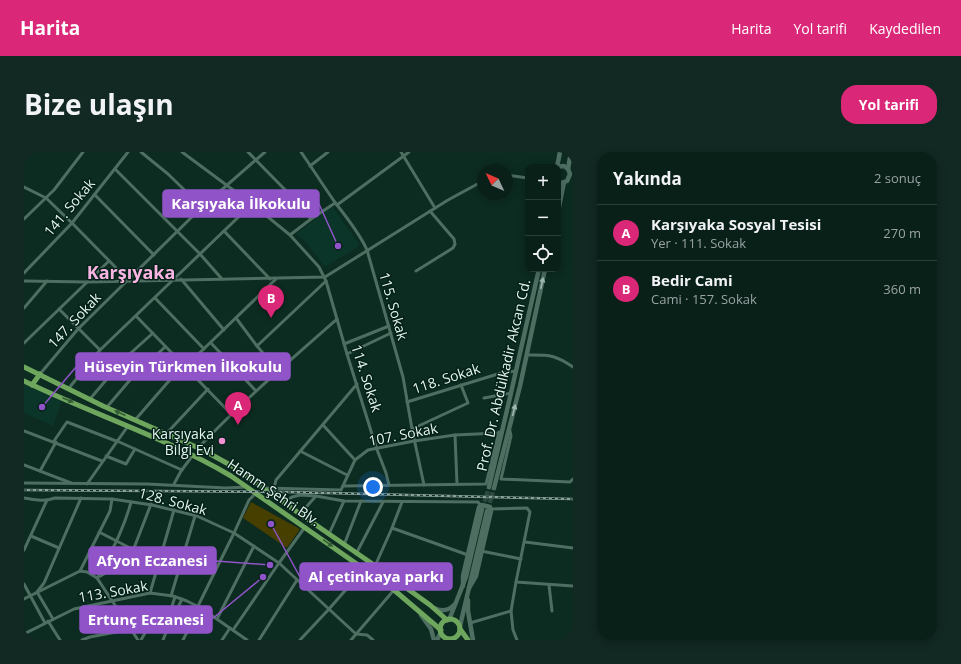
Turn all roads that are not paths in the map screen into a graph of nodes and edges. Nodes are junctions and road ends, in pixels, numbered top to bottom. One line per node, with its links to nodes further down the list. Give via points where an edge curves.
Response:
1 (83, 152): 28 (street)
2 (128, 152): 18 (street, 141. Sokak)
3 (141, 152): 32 (street)
4 (248, 152): 14 (street)
5 (265, 152): 14 (street, 147. Sokak)
6 (301, 152): 16 (street, 115. Sokak)
7 (328, 152): 16 (street)
8 (401, 152): 13 (street)
9 (409, 152): 13 (street)
10 (560, 152): 15 (main road)
11 (571, 152): 19 (main road)
12 (184, 153): 25 (street, 114. Sokak)
13 (404, 156): 31 (street); 33 (street)
14 (256, 160): 25 (street, 147. Sokak); 36 (street)
15 (558, 164)
16 (310, 166): 31 (street, 115. Sokak)
17 (561, 166): 19 (main road)
18 (115, 169): 27 (street, 141. Sokak); 38 (street)
19 (568, 169): 21 (main road)
20 (513, 176): 22 (street)
21 (571, 177): 23 (main road)
22 (525, 178)
23 (564, 182): 29 (main road)
24 (477, 184): 33 (street)
25 (226, 185): 30 (street, 114. Sokak); 32 (street, 147. Sokak)
26 (24, 187): 28 (street)
27 (95, 195): 37 (street, 141. Sokak); 43 (street)
28 (46, 198): 35 (street); 37 (street)
29 (560, 200)
30 (252, 204): 39 (street); 40 (street, 114. Sokak)
31 (336, 204): 36 (street); 41 (street, 115. Sokak)
32 (202, 207): 38 (street, 147. Sokak)
33 (435, 208): 34 (street)
34 (430, 211): 41 (street); 45 (street, via 454,239 454,245)
35 (24, 219)
36 (311, 219): 40 (street)
37 (72, 223): 44 (street); 46 (street, 141. Sokak)
38 (178, 231): 42 (street); 43 (street, 147. Sokak)
39 (224, 231): 42 (street); 50 (street)
40 (290, 235): 49 (street, 114. Sokak, via 320,267)
41 (367, 250): 49 (street); 66 (street, 115. Sokak)
42 (200, 254): 52 (street); 54 (street)
43 (154, 255): 53 (street, 147. Sokak)
44 (109, 261): 53 (street); 59 (street)
45 (416, 271)
46 (24, 272)
47 (538, 272): 84 (main road, Prof. Dr. Abdülkadir Akcan Cd.)
48 (544, 272): 79 (main road, Prof. Dr. Abdülkadir Akcan Cd., one-way to 48)
49 (324, 276): 51 (street); 58 (street, 114. Sokak)
50 (270, 278): 51 (street); 52 (street)
51 (277, 278): 64 (street)
52 (222, 279): 55 (street)
53 (128, 280): 54 (street); 59 (street); 67 (street, 147. Sokak)
54 (175, 280): 55 (street); 60 (street)
55 (181, 280): 68 (street)
56 (24, 281): 57 (street)
57 (47, 281): 59 (street); 61 (street)
58 (326, 281): 65 (street, 114. Sokak); 74 (street)
59 (88, 282): 62 (street)
60 (155, 298): 63 (street); 76 (street)
61 (24, 308)
62 (59, 309): 67 (street); 71 (street)
63 (136, 316): 69 (street); 77 (street)
64 (236, 318): 68 (street); 74 (street)
65 (337, 319): 73 (street, 114. Sokak); 83 (street)
66 (388, 326): 70 (street, 115. Sokak); 73 (street)
67 (78, 329): 77 (street); 85 (street, 147. Sokak)
68 (224, 330): 72 (street)
69 (152, 333): 75 (street); 95 (street, via 123,360)
70 (391, 333): 78 (street); 96 (street, 115. Sokak)
71 (24, 342)
72 (211, 343): 76 (street); 92 (street)
73 (344, 344): 78 (street, 114. Sokak)
74 (257, 346): 83 (street)
75 (165, 348): 80 (street); 97 (street, via 130,380)
76 (204, 349): 80 (street)
77 (100, 350): 90 (street)
78 (347, 354): 87 (street, 114. Sokak)
79 (527, 355): 81 (street, via 549,355); 103 (main road, Prof. Dr. Abdülkadir Akcan Cd., one-way to 79)
80 (185, 367): 91 (street); 99 (street, via 175,374)
81 (573, 367)
82 (25, 369): 85 (main road, Hamm Şehri Blv.)
83 (278, 371): 92 (street)
84 (516, 371): 89 (street, 118. Sokak, via 501,372); 93 (main road, Prof. Dr. Abdülkadir Akcan Cd.)
85 (40, 374): 88 (main road); 90 (main road, Hamm Şehri Blv.)
86 (24, 381): 88 (main road, Hamm Şehri Blv.)
87 (357, 384): 100 (street); 112 (street, 114. Sokak)
88 (32, 385): 101 (main road, Hamm Şehri Blv., one-way to 101)
89 (461, 385): 96 (street, 118. Sokak); 104 (street, via 468,403)
90 (69, 388): 95 (main road, Hamm Şehri Blv.)
91 (208, 389): 98 (street); 107 (street)
92 (256, 391): 98 (street)
93 (511, 393): 94 (street); 102 (main road, Prof. Dr. Abdülkadir Akcan Cd.)
94 (484, 398)
95 (90, 399): 97 (main road, Hamm Şehri Blv.)
96 (407, 402): 104 (street, 115. Sokak)
97 (107, 407): 99 (main road, Hamm Şehri Blv., one-way to 97)
98 (231, 414): 113 (street)
99 (135, 420): 107 (main road, Hamm Şehri Blv.)
100 (323, 425): 115 (street); 118 (street)
101 (128, 426): 109 (street); 116 (main road, Hamm Şehri Blv.)
102 (503, 428): 103 (main road, Prof. Dr. Abdülkadir Akcan Cd., via 491,487); 106 (street)
103 (509, 428): 124 (street, via 511,436 501,479 570,482)
104 (412, 429): 110 (street, 115. Sokak)
105 (24, 431): 111 (street)
106 (498, 433): 108 (street, 107. Sokak); 129 (street, via 486,484)
107 (166, 434): 113 (main road, Hamm Şehri Blv.)
108 (455, 435): 110 (street, 107. Sokak); 129 (street)
109 (116, 441): 111 (street, via 67,422); 114 (street); 117 (street)
110 (414, 441): 112 (street, 107. Sokak); 131 (street, 115. Sokak)
111 (55, 442): 119 (street); 122 (street)
112 (376, 447): 118 (street, 107. Sokak); 130 (street, 114. Sokak)
113 (198, 448): 134 (main road, Hamm Şehri Blv., via 232,466)
114 (135, 449): 117 (street, via 126,464); 121 (street)
115 (300, 451): 123 (street); 135 (street, via 276,480)
116 (194, 455): 121 (street); 133 (main road, Hamm Şehri Blv.)
117 (106, 456): 119 (street)
118 (355, 460): 123 (street, 107. Sokak)
119 (102, 461): 127 (street)
120 (24, 465): 122 (street)
121 (182, 470): 128 (street)
122 (40, 471): 126 (street)
123 (347, 475): 132 (street, 107. Sokak)
124 (573, 479)
125 (24, 483): 126 (street)
126 (74, 484): 127 (street)
127 (87, 484): 128 (street)
128 (174, 484): 133 (street)
129 (457, 484): 131 (street)
130 (389, 485): 131 (street); 132 (street)
131 (424, 485)
132 (343, 486): 135 (street, via 341,490)
133 (248, 487): 136 (main road, Hamm Şehri Blv.)
134 (262, 488): 135 (street); 138 (main road, Hamm Şehri Blv.)
135 (274, 488): 138 (street)
136 (256, 492): 154 (main road, Hamm Şehri Blv.); 157 (street, via 249,500)
137 (316, 496): 143 (street); 148 (street, via 300,495); 152 (street)
138 (276, 497): 148 (main road, Hamm Şehri Blv.)
139 (24, 498): 142 (street, 128. Sokak)
140 (81, 498): 141 (street, 128. Sokak); 142 (street, 128. Sokak); 164 (street)
141 (112, 499): 145 (street, 128. Sokak); 156 (street, via 110,511)
142 (47, 500): 159 (street)
143 (344, 500): 144 (street); 158 (street)
144 (361, 501): 146 (street); 162 (street)
145 (131, 502): 149 (street, 128. Sokak); 160 (street)
146 (383, 502): 147 (street); 169 (street)
147 (402, 502): 150 (street, via 478,502); 155 (street)
148 (284, 503): 152 (main road, Hamm Şehri Blv.)
149 (150, 504): 151 (street, 128. Sokak); 167 (street)
150 (485, 509): 161 (street, via 527,508 530,512); 168 (main road, via 491,511); 170 (main road, via 479,507); 182 (main road); 184 (main road)
151 (174, 510): 153 (street, 128. Sokak); 173 (street)
152 (300, 514): 158 (main road, Hamm Şehri Blv.)
153 (195, 516): 157 (street, 128. Sokak); 190 (street)
154 (305, 527): 172 (street); 175 (main road, Hamm Şehri Blv., one-way to 175)
155 (392, 528): 170 (street); 174 (street)
156 (99, 532): 160 (street); 176 (street)
157 (234, 533): 163 (street, 128. Sokak); 197 (street)
158 (329, 534): 162 (main road, Hamm Şehri Blv.)
159 (31, 536): 164 (street); 166 (street)
160 (117, 540): 167 (street); 177 (street)
161 (525, 542): 165 (street); 171 (street)
162 (344, 544): 169 (main road, Hamm Şehri Blv.)
163 (254, 546): 172 (street, 128. Sokak); 203 (street)
164 (59, 548): 186 (street, via 44,583)
165 (573, 548)
166 (24, 550)
167 (134, 550): 173 (street); 177 (street, via 124,565)
168 (481, 551): 171 (street); 184 (main road, via 476,576)
169 (356, 554): 174 (main road, Hamm Şehri Blv.)
170 (468, 555): 182 (main road)
171 (521, 559): 179 (street)
172 (279, 563): 178 (street, 128. Sokak); 211 (street)
173 (158, 565): 187 (street)
174 (375, 566): 196 (main road, Hamm Şehri Blv.)
175 (364, 569): 185 (main road, Hamm Şehri Blv.); 198 (street)
176 (80, 571): 177 (street); 186 (street)
177 (97, 578): 194 (street)
178 (297, 580): 198 (street, 128. Sokak); 225 (street)
179 (516, 582): 181 (street); 200 (street)
180 (24, 584): 189 (street)
181 (549, 585): 183 (street); 199 (street)
182 (463, 586): 195 (main road)
183 (573, 586)
184 (469, 588): 188 (main road)
185 (394, 590): 201 (main road, Hamm Şehri Blv.); 215 (street)
186 (37, 592): 189 (street); 202 (street)
187 (150, 593): 190 (street, 113. Sokak); 194 (street, 113. Sokak)
188 (467, 593): 206 (main road); 209 (main road)
189 (30, 596): 192 (street); 205 (street)
190 (171, 596): 191 (street, 113. Sokak)
191 (175, 597): 193 (street, 113. Sokak); 207 (street)
192 (24, 599)
193 (182, 599): 197 (street, 113. Sokak); 212 (street)
194 (112, 600): 202 (street, 113. Sokak, via 74,609); 210 (street)
195 (456, 604): 196 (main road, via 446,610); 204 (main road)
196 (430, 606): 204 (main road, Hamm Şehri Blv.)
197 (199, 607): 203 (street, 113. Sokak); 222 (street)
198 (329, 609): 215 (street, 128. Sokak); 226 (street)
199 (552, 610)
200 (511, 611): 206 (street); 233 (street)
201 (419, 612): 213 (main road, Hamm Şehri Blv.); 229 (main road, via 431,629)
202 (53, 619): 205 (street, 113. Sokak)
203 (217, 619): 211 (street, 113. Sokak)
204 (448, 620): 209 (main road, via 454,620); 213 (main road, via 442,624)
205 (46, 622): 214 (street, 113. Sokak); 218 (street)
206 (470, 623): 232 (main road)
207 (161, 625): 208 (street); 212 (street)
208 (149, 626): 210 (street); 220 (street)
209 (460, 628): 217 (main road, via 458,636); 231 (main road)
210 (131, 629): 216 (street); 220 (street)
211 (232, 629): 223 (street); 224 (street, 113. Sokak)
212 (167, 630): 221 (street)
213 (441, 631): 217 (main road, via 445,637); 230 (main road)
214 (24, 634)
215 (356, 634): 227 (street); 228 (street, 128. Sokak, via 367,635)
216 (91, 638): 219 (street)
217 (451, 639)
218 (60, 640)
219 (82, 640)
220 (139, 640)
221 (163, 640)
222 (184, 640)
223 (222, 640)
224 (248, 640)
225 (259, 640)
226 (300, 640)
227 (351, 640)
228 (373, 640)
229 (434, 640)
230 (437, 640)
231 (468, 640)
232 (473, 640)
233 (517, 640)

